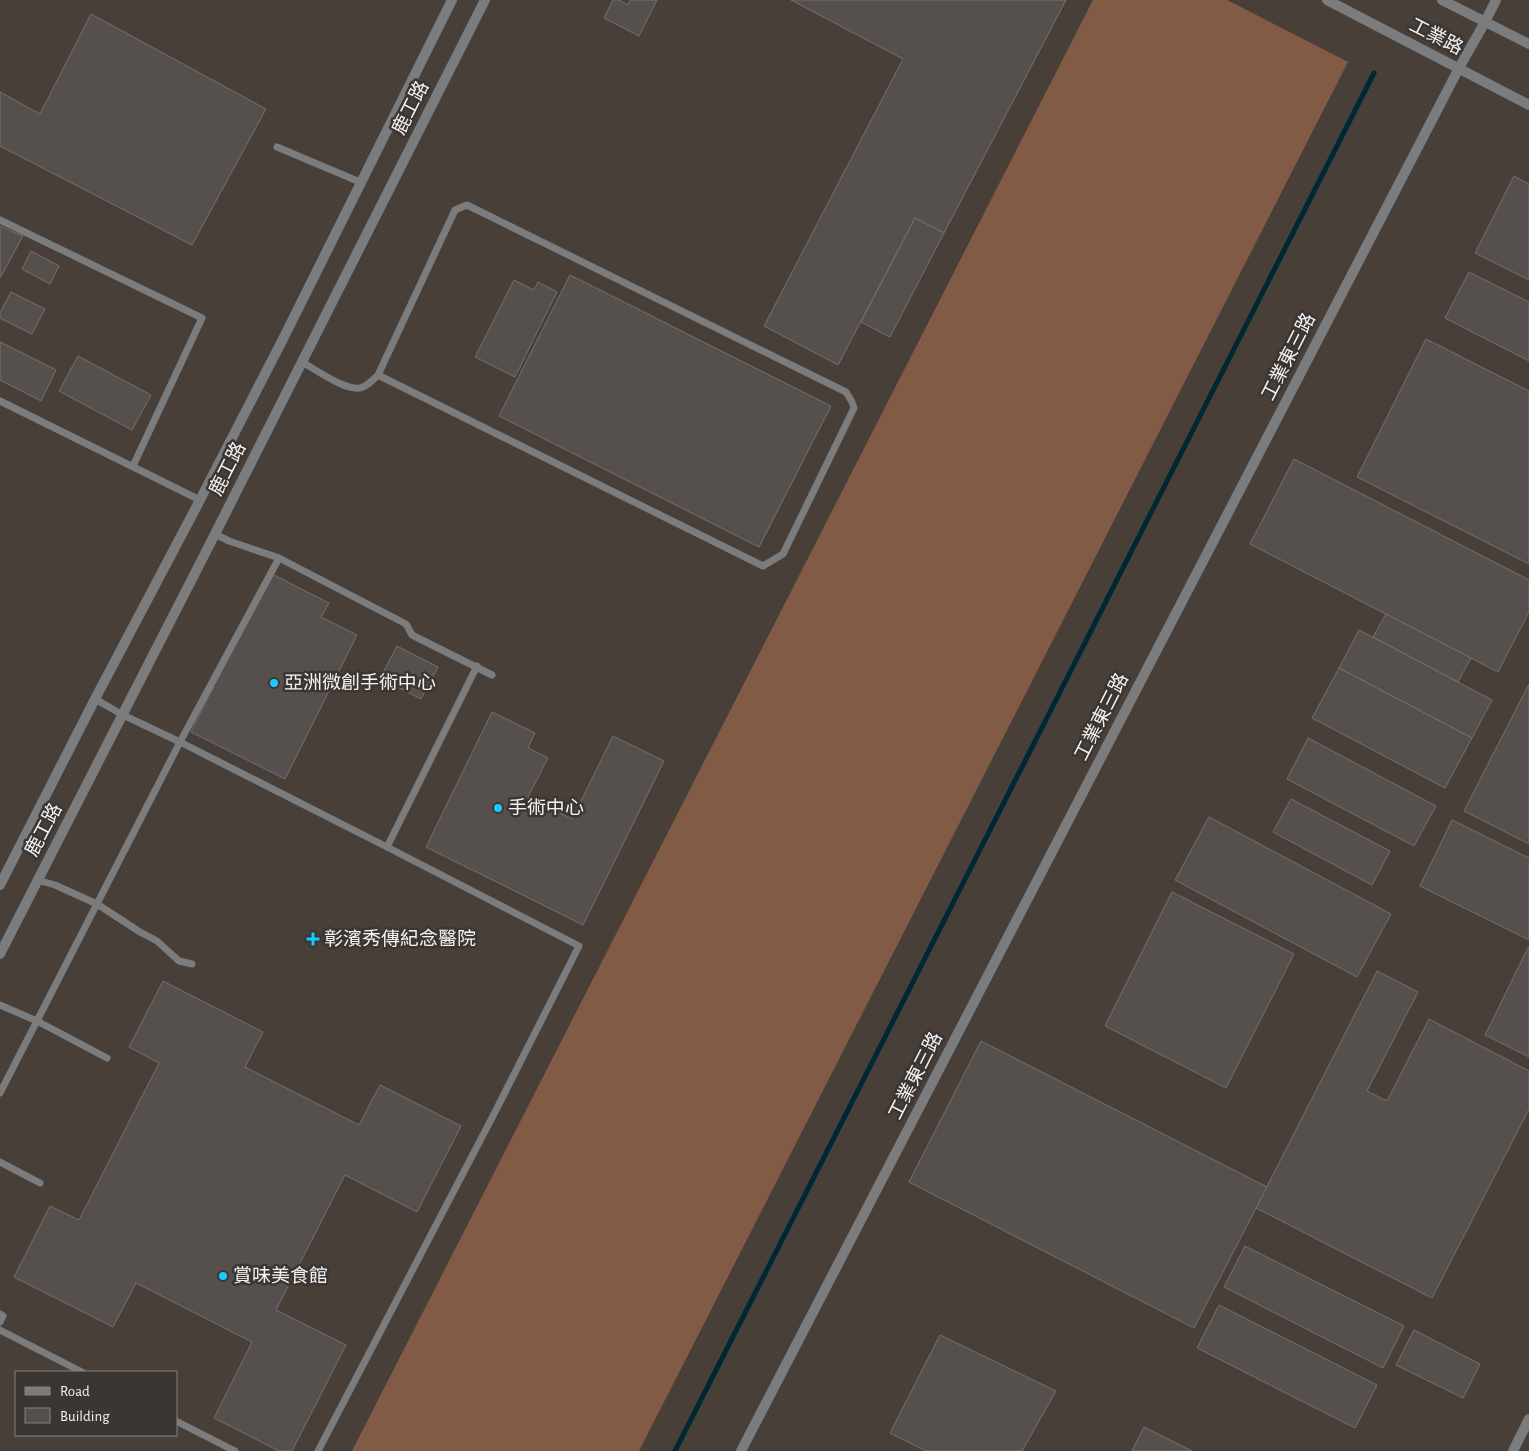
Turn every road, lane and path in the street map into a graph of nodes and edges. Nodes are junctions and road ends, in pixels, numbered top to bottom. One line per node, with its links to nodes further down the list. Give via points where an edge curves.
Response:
1 (452, 0): 11 (street, 鹿工路)
2 (486, 0): 13 (street, 鹿工路)
3 (1327, 0): 8 (street, 工業路)
4 (1442, 0): 6 (street, 工業路)
5 (1496, 0): 6 (street, 工業東三路)
6 (1485, 22): 7 (street, 工業路); 8 (street, 工業東三路)
7 (1529, 44)
8 (1458, 68): 9 (street, 工業路); 45 (street, 工業東三路)
9 (1529, 105)
10 (277, 147): 11 (lane)
11 (360, 182): 17 (street, 鹿工路)
12 (0, 220): 16 (lane, via 202,318)
13 (302, 362): 14 (lane, via 343,385 357,389); 18 (street, 鹿工路)
14 (378, 375): 14 (lane, via 763,566 783,554 854,408 846,392 467,205 455,210)
15 (0, 401): 16 (lane)
16 (133, 466): 17 (lane)
17 (200, 500): 22 (street, 鹿工路)
18 (215, 534): 19 (lane); 23 (street, 鹿工路)
19 (279, 558): 20 (lane, via 406,624 412,635); 24 (lane)
20 (477, 666): 21 (lane); 25 (lane)
21 (492, 675)
22 (95, 698): 23 (lane); 27 (street, 鹿工路)
23 (123, 715): 24 (lane); 26 (street, 鹿工路)
24 (180, 742): 25 (lane); 28 (lane)
25 (387, 847): 44 (lane, via 579,946)
26 (37, 880): 28 (lane); 29 (street, 鹿工路)
27 (0, 885)
28 (97, 904): 30 (lane, via 157,941 179,961); 32 (lane)
29 (0, 954)
30 (192, 964)
31 (0, 1005): 32 (lane)
32 (37, 1021): 33 (lane); 34 (lane)
33 (107, 1058)
34 (0, 1093)
35 (0, 1162): 36 (lane)
36 (40, 1183)
37 (0, 1314): 38 (lane, via 3,1316)
38 (0, 1322)
39 (0, 1330): 40 (lane)
40 (80, 1371)
41 (1529, 1419): 46 (street)
42 (178, 1422): 43 (lane)
43 (235, 1451)
44 (318, 1451)
45 (741, 1451)
46 (1513, 1451)

